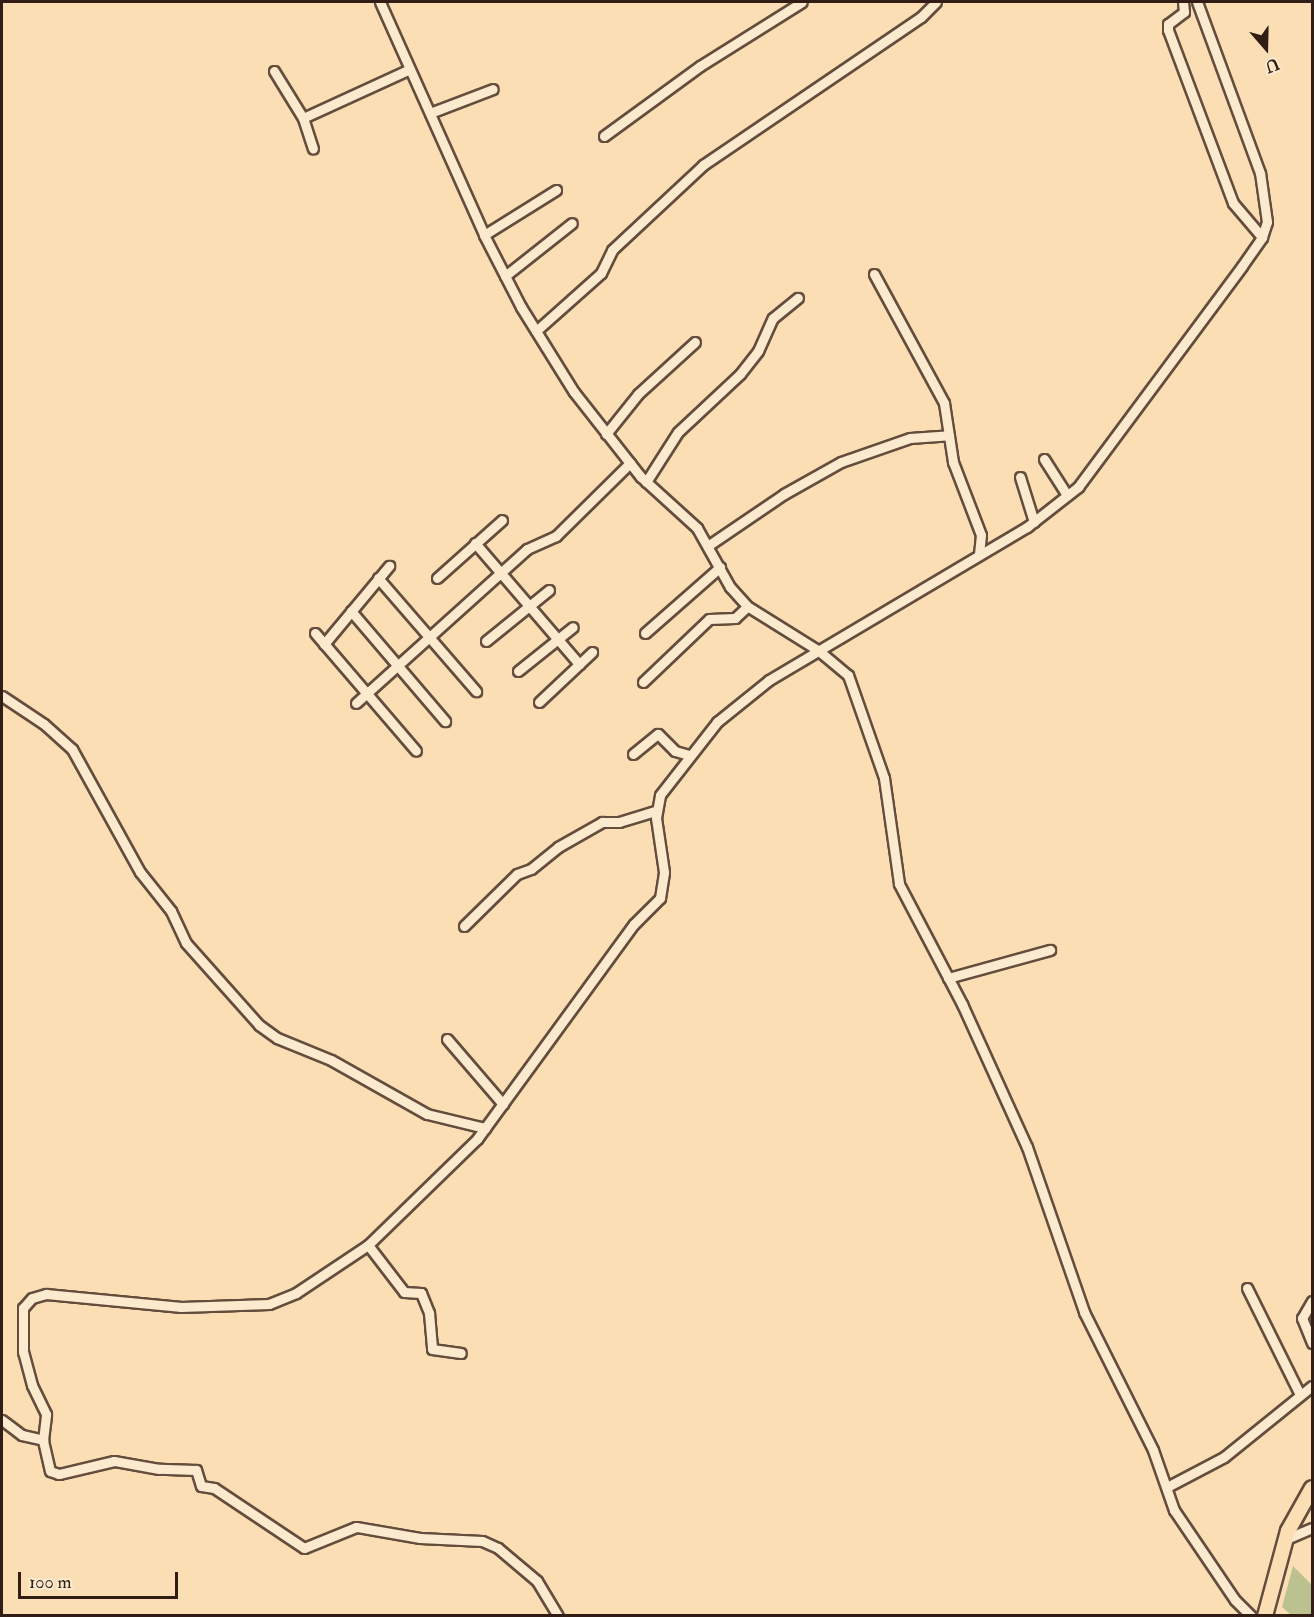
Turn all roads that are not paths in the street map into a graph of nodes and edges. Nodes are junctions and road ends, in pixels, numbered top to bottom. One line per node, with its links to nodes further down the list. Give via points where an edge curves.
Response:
1 (380, 2): 6 (street)
2 (802, 2): 11 (street, via 700,66)
3 (936, 2): 20 (street, via 921,17 703,165 612,250 601,273)
4 (1183, 2): 15 (street, via 1184,12 1168,24 1168,30 1233,203)
5 (1197, 2): 15 (street, via 1260,173 1267,222)
6 (408, 70): 9 (street); 10 (street)
7 (274, 71): 10 (street)
8 (493, 89): 9 (street)
9 (430, 113): 16 (street)
10 (303, 118): 12 (street)
11 (604, 136)
12 (313, 148)
13 (556, 190): 16 (street)
14 (572, 224): 18 (street)
15 (1257, 233): 28 (street, via 1142,404)
16 (484, 236): 18 (street)
17 (874, 274): 23 (street, via 945,403)
18 (505, 276): 20 (street)
19 (798, 298): 27 (street, via 773,318 758,351 740,374 678,432)
20 (536, 331): 22 (street)
21 (695, 342): 22 (street, via 638,394)
22 (606, 434): 25 (street)
23 (949, 435): 32 (street, via 902,440 841,462 784,494); 33 (street, via 958,480 981,535)
24 (1044, 459): 28 (street)
25 (630, 463): 27 (street); 36 (street, via 556,536 527,549)
26 (1020, 477): 29 (street)
27 (646, 482): 32 (street, via 697,528)
28 (1064, 491): 29 (street)
29 (1033, 515): 33 (street)
30 (502, 520): 31 (street)
31 (475, 543): 36 (street); 38 (street)
32 (709, 545): 35 (street)
33 (979, 551): 50 (street)
34 (389, 566): 37 (street)
35 (720, 567): 41 (street); 45 (street)
36 (502, 575): 40 (street); 46 (street)
37 (378, 578): 42 (street); 46 (street)
38 (437, 578)
39 (549, 590): 40 (street)
40 (530, 607): 47 (street); 48 (street)
41 (747, 607): 50 (street); 55 (street, via 735,618 709,619)
42 (351, 611): 49 (street); 53 (street)
43 (573, 627): 47 (street)
44 (315, 633): 49 (street)
45 (645, 633)
46 (431, 638): 53 (street); 56 (street)
47 (558, 639): 52 (street); 54 (street)
48 (486, 641)
49 (324, 644): 57 (street)
50 (811, 648): 64 (street, via 732,707); 68 (street, via 848,675 855,691 884,778 899,884)
51 (592, 652): 52 (street)
52 (579, 664): 59 (street)
53 (398, 667): 57 (street); 61 (street)
54 (518, 671)
55 (643, 682)
56 (476, 692)
57 (367, 694): 60 (street); 62 (street)
58 (2, 696): 71 (street, via 44,724 72,749 140,872 171,911 186,943 259,1025 277,1038 331,1060 427,1114)
59 (540, 702)
60 (357, 704)
61 (445, 721)
62 (416, 751)
63 (633, 754): 64 (street, via 658,734)
64 (684, 754): 65 (street)
65 (656, 811): 66 (street, via 620,822 603,822 558,847 531,869 517,874); 70 (street, via 664,872 660,898 634,924)
66 (464, 926)
67 (1050, 950): 68 (street)
68 (948, 978): 81 (street, via 1027,1147 1084,1312 1136,1413)
69 (447, 1039): 70 (street)
70 (503, 1104): 71 (street)
71 (485, 1128): 72 (street, via 431,1187)
72 (368, 1245): 76 (street, via 404,1292 421,1293 429,1312 432,1349); 80 (street, via 296,1293 270,1304 181,1307 62,1294 32,1298 23,1308 20,1330 27,1371 46,1414)
73 (1247, 1288): 78 (street)
74 (1312, 1301): 75 (street, via 1302,1318)
75 (1312, 1343)
76 (461, 1353)
77 (1312, 1386): 78 (street)
78 (1300, 1395): 81 (street, via 1224,1457)
79 (2, 1420): 80 (street, via 22,1435)
80 (43, 1440): 85 (street, via 48,1468 59,1474 114,1461 197,1471 201,1486 213,1488 303,1548 356,1527 490,1544 537,1581)
81 (1167, 1487): 86 (street, via 1183,1524)
82 (1312, 1488): 84 (main road)
83 (1312, 1528): 84 (street)
84 (1286, 1539): 87 (main road)
85 (558, 1616)
86 (1251, 1616)
87 (1265, 1616)

